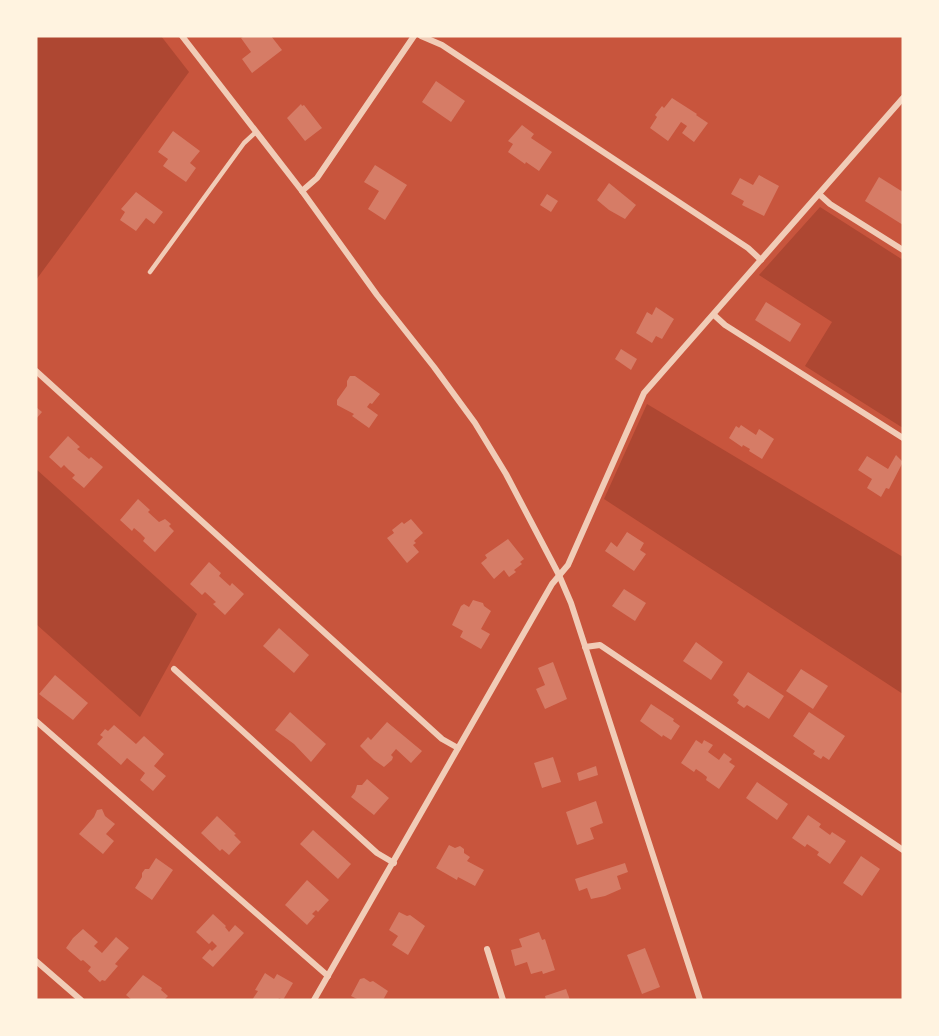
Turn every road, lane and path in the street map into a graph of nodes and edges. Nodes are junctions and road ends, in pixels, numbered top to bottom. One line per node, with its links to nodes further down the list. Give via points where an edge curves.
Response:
1 (182, 36): 5 (street)
2 (414, 36): 6 (street, via 317,178)
3 (421, 36): 9 (street, via 452,51)
4 (903, 98): 7 (street)
5 (256, 132): 6 (street); 10 (lane)
6 (302, 191): 14 (street, via 475,423)
7 (819, 194): 8 (street); 9 (street)
8 (903, 250)
9 (761, 260): 11 (street)
10 (150, 272)
11 (714, 315): 13 (street); 14 (street, via 644,393 568,565)
12 (36, 371): 18 (street, via 442,739)
13 (903, 438)
14 (559, 575): 15 (street); 18 (street)
15 (585, 647): 19 (street, via 600,645); 27 (street)
16 (174, 669): 20 (street, via 377,853)
17 (36, 721): 23 (street)
18 (458, 748): 20 (street)
19 (903, 850)
20 (394, 863): 23 (street)
21 (487, 949): 26 (street)
22 (38, 963): 24 (street)
23 (328, 976): 25 (street)
24 (81, 1000)
25 (314, 1000)
26 (503, 1000)
27 (700, 1000)

